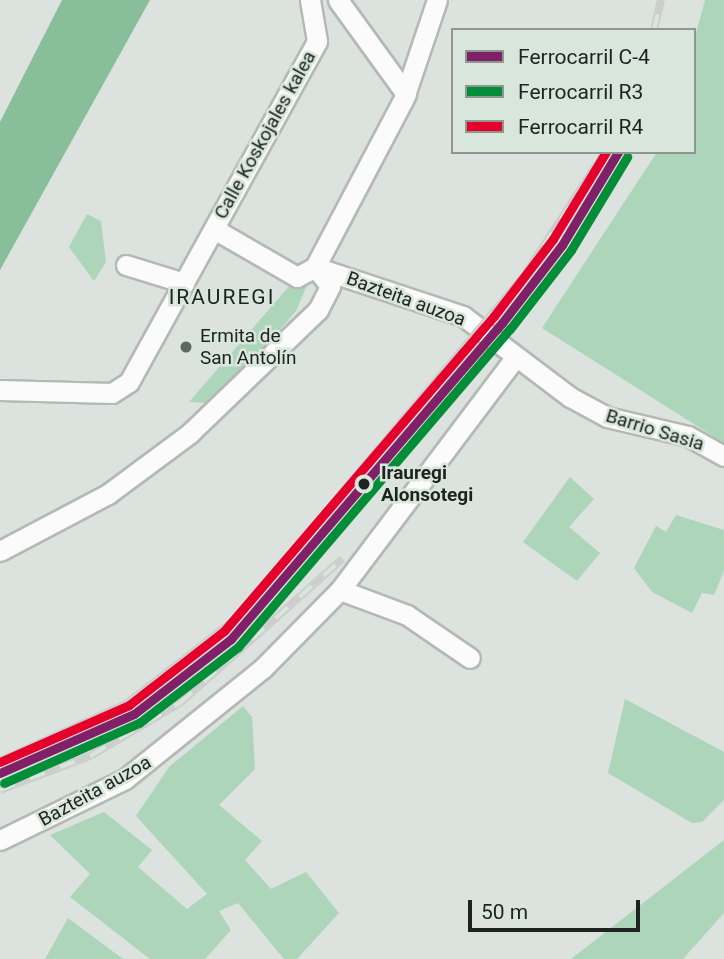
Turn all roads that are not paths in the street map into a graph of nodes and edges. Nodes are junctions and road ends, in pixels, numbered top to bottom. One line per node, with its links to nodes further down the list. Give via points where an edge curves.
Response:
1 (310, 0): 5 (street, Calle Koskojales kalea)
2 (338, 0): 4 (street)
3 (437, 0): 6 (street)
4 (352, 19): 5 (street, Calle Koskojales kalea, via 332,20); 6 (street)
5 (317, 41): 7 (street, Calle Koskojales kalea)
6 (406, 94): 9 (street)
7 (214, 229): 9 (street, via 297,277); 10 (street, Calle Koskojales kalea)
8 (126, 265): 10 (street)
9 (316, 267): 11 (street, Bazteita auzoa, via 463,316); 14 (street, Bazteita auzoa, via 330,286 317,310 190,433 108,494)
10 (184, 283): 12 (street, Calle Koskojales kalea, via 119,391)
11 (515, 358): 13 (street, Barrio Sasia, via 607,417 688,436); 15 (street, Bazteita auzoa)
12 (0, 390)
13 (724, 456)
14 (0, 551)
15 (340, 590): 16 (street, via 407,615); 17 (street, Bazteita auzoa, via 263,668 163,753 86,801)
16 (470, 657)
17 (0, 840)

